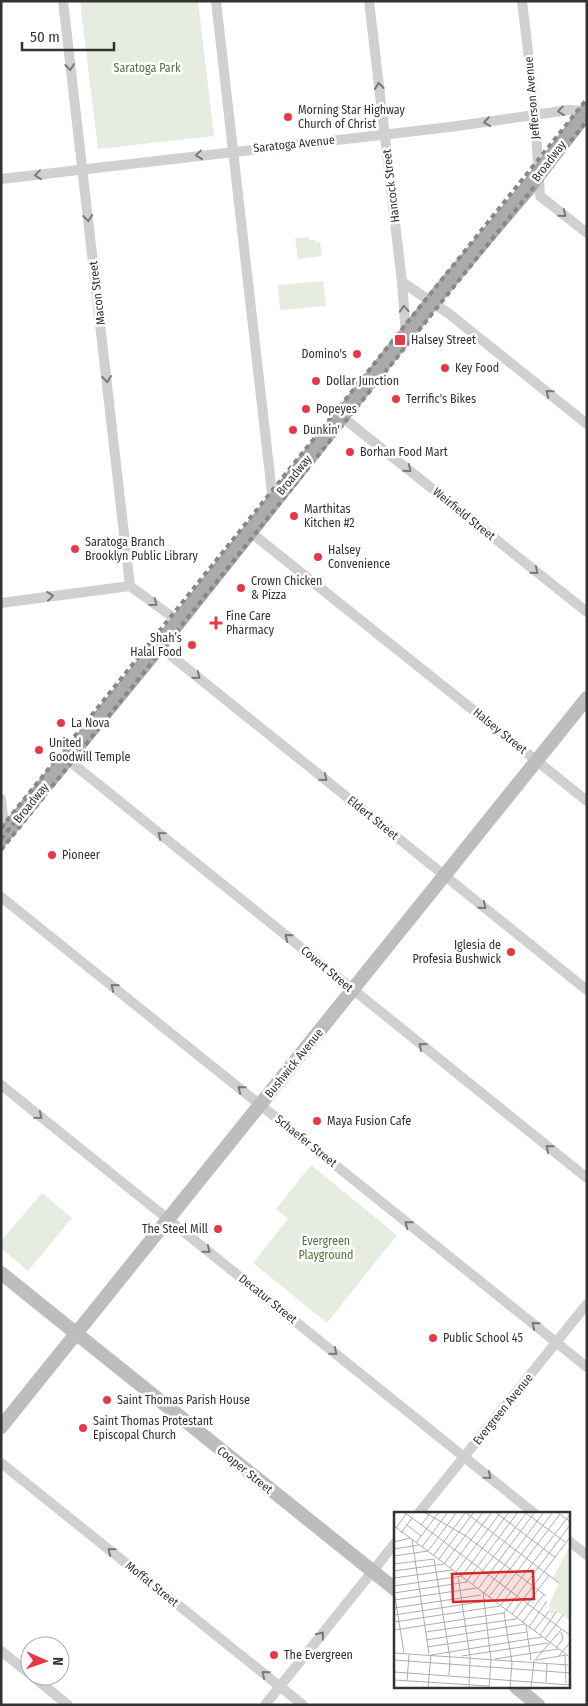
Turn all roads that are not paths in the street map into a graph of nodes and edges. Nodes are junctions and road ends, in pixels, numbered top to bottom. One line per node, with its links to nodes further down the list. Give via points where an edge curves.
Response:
1 (63, 1): 9 (street, Macon Street, one-way to 9)
2 (216, 1): 8 (street)
3 (369, 1): 7 (street, Hancock Street, one-way to 3)
4 (522, 1): 6 (street, Jefferson Avenue)
5 (587, 111): 6 (street, Saratoga Avenue, one-way to 6); 10 (main road, Broadway)
6 (535, 114): 7 (street, Saratoga Avenue, one-way to 7); 10 (street, Jefferson Avenue)
7 (384, 134): 8 (street, Saratoga Avenue); 13 (street, Hancock Street)
8 (234, 151): 9 (street, Saratoga Avenue, one-way to 9); 18 (street)
9 (82, 170): 11 (street, Saratoga Avenue, one-way to 11); 20 (street, Macon Street, one-way to 20)
10 (538, 176): 12 (street, Jefferson Avenue, one-way to 12, via 540,196); 14 (main road, Broadway)
11 (1, 179)
12 (587, 233)
13 (402, 282): 14 (street); 15 (street, Hancock Street, one-way to 13)
14 (431, 302): 15 (main road, Broadway); 17 (street, one-way to 14)
15 (406, 335): 16 (main road, Broadway)
16 (341, 416): 18 (main road, Broadway); 22 (street, Weirfield Street, one-way to 22)
17 (587, 424)
18 (273, 502): 19 (main road, Broadway)
19 (249, 531): 23 (main road, Broadway); 27 (street, Halsey Street)
20 (130, 586): 21 (street, one-way to 20); 23 (street, one-way to 23)
21 (1, 603)
22 (587, 612)
23 (178, 621): 24 (main road, Broadway)
24 (159, 646): 26 (main road, Broadway); 31 (street, Eldert Street, one-way to 31)
25 (587, 698): 27 (main road, Bushwick Avenue)
26 (67, 759): 30 (main road, Broadway); 33 (street, Covert Street, one-way to 26)
27 (537, 761): 29 (street, Halsey Street); 31 (main road, Bushwick Avenue)
28 (1, 799): 30 (street)
29 (587, 801)
30 (3, 837)
31 (445, 875): 33 (main road, Bushwick Avenue); 34 (street, Eldert Street, one-way to 34)
32 (1, 897): 36 (street, Schaefer Street, one-way to 32)
33 (352, 990): 36 (main road, Bushwick Avenue); 37 (street, Covert Street, one-way to 33)
34 (587, 990)
35 (1, 1085): 38 (street, Decatur Street, one-way to 38)
36 (260, 1105): 38 (main road, Bushwick Avenue); 42 (street, Schaefer Street, one-way to 36)
37 (587, 1178)
38 (168, 1219): 41 (main road, Bushwick Avenue); 45 (street, Decatur Street, one-way to 45)
39 (1, 1273): 41 (main road, Cooper Street)
40 (587, 1304): 42 (street, Evergreen Avenue)
41 (76, 1334): 44 (main road, Bushwick Avenue); 52 (main road, Cooper Street)
42 (556, 1342): 43 (street, Schaefer Street); 45 (street, Evergreen Avenue)
43 (587, 1367)
44 (1, 1427)
45 (464, 1457): 47 (street, Evergreen Avenue); 48 (street, Decatur Street, one-way to 48)
46 (1, 1463): 57 (street, Moffat Street, one-way to 46)
47 (420, 1512)
48 (533, 1512)
49 (570, 1542): 51 (street)
50 (394, 1544): 52 (street)
51 (587, 1556)
52 (372, 1571): 53 (main road, Cooper Street); 57 (street, one-way to 52)
53 (394, 1588)
54 (1, 1651): 55 (street)
55 (20, 1666)
56 (45, 1686): 59 (street)
57 (279, 1686): 60 (street); 61 (street, Moffat Street)
58 (517, 1688): 62 (main road)
59 (68, 1705)
60 (265, 1705)
61 (302, 1705)
62 (538, 1705)

